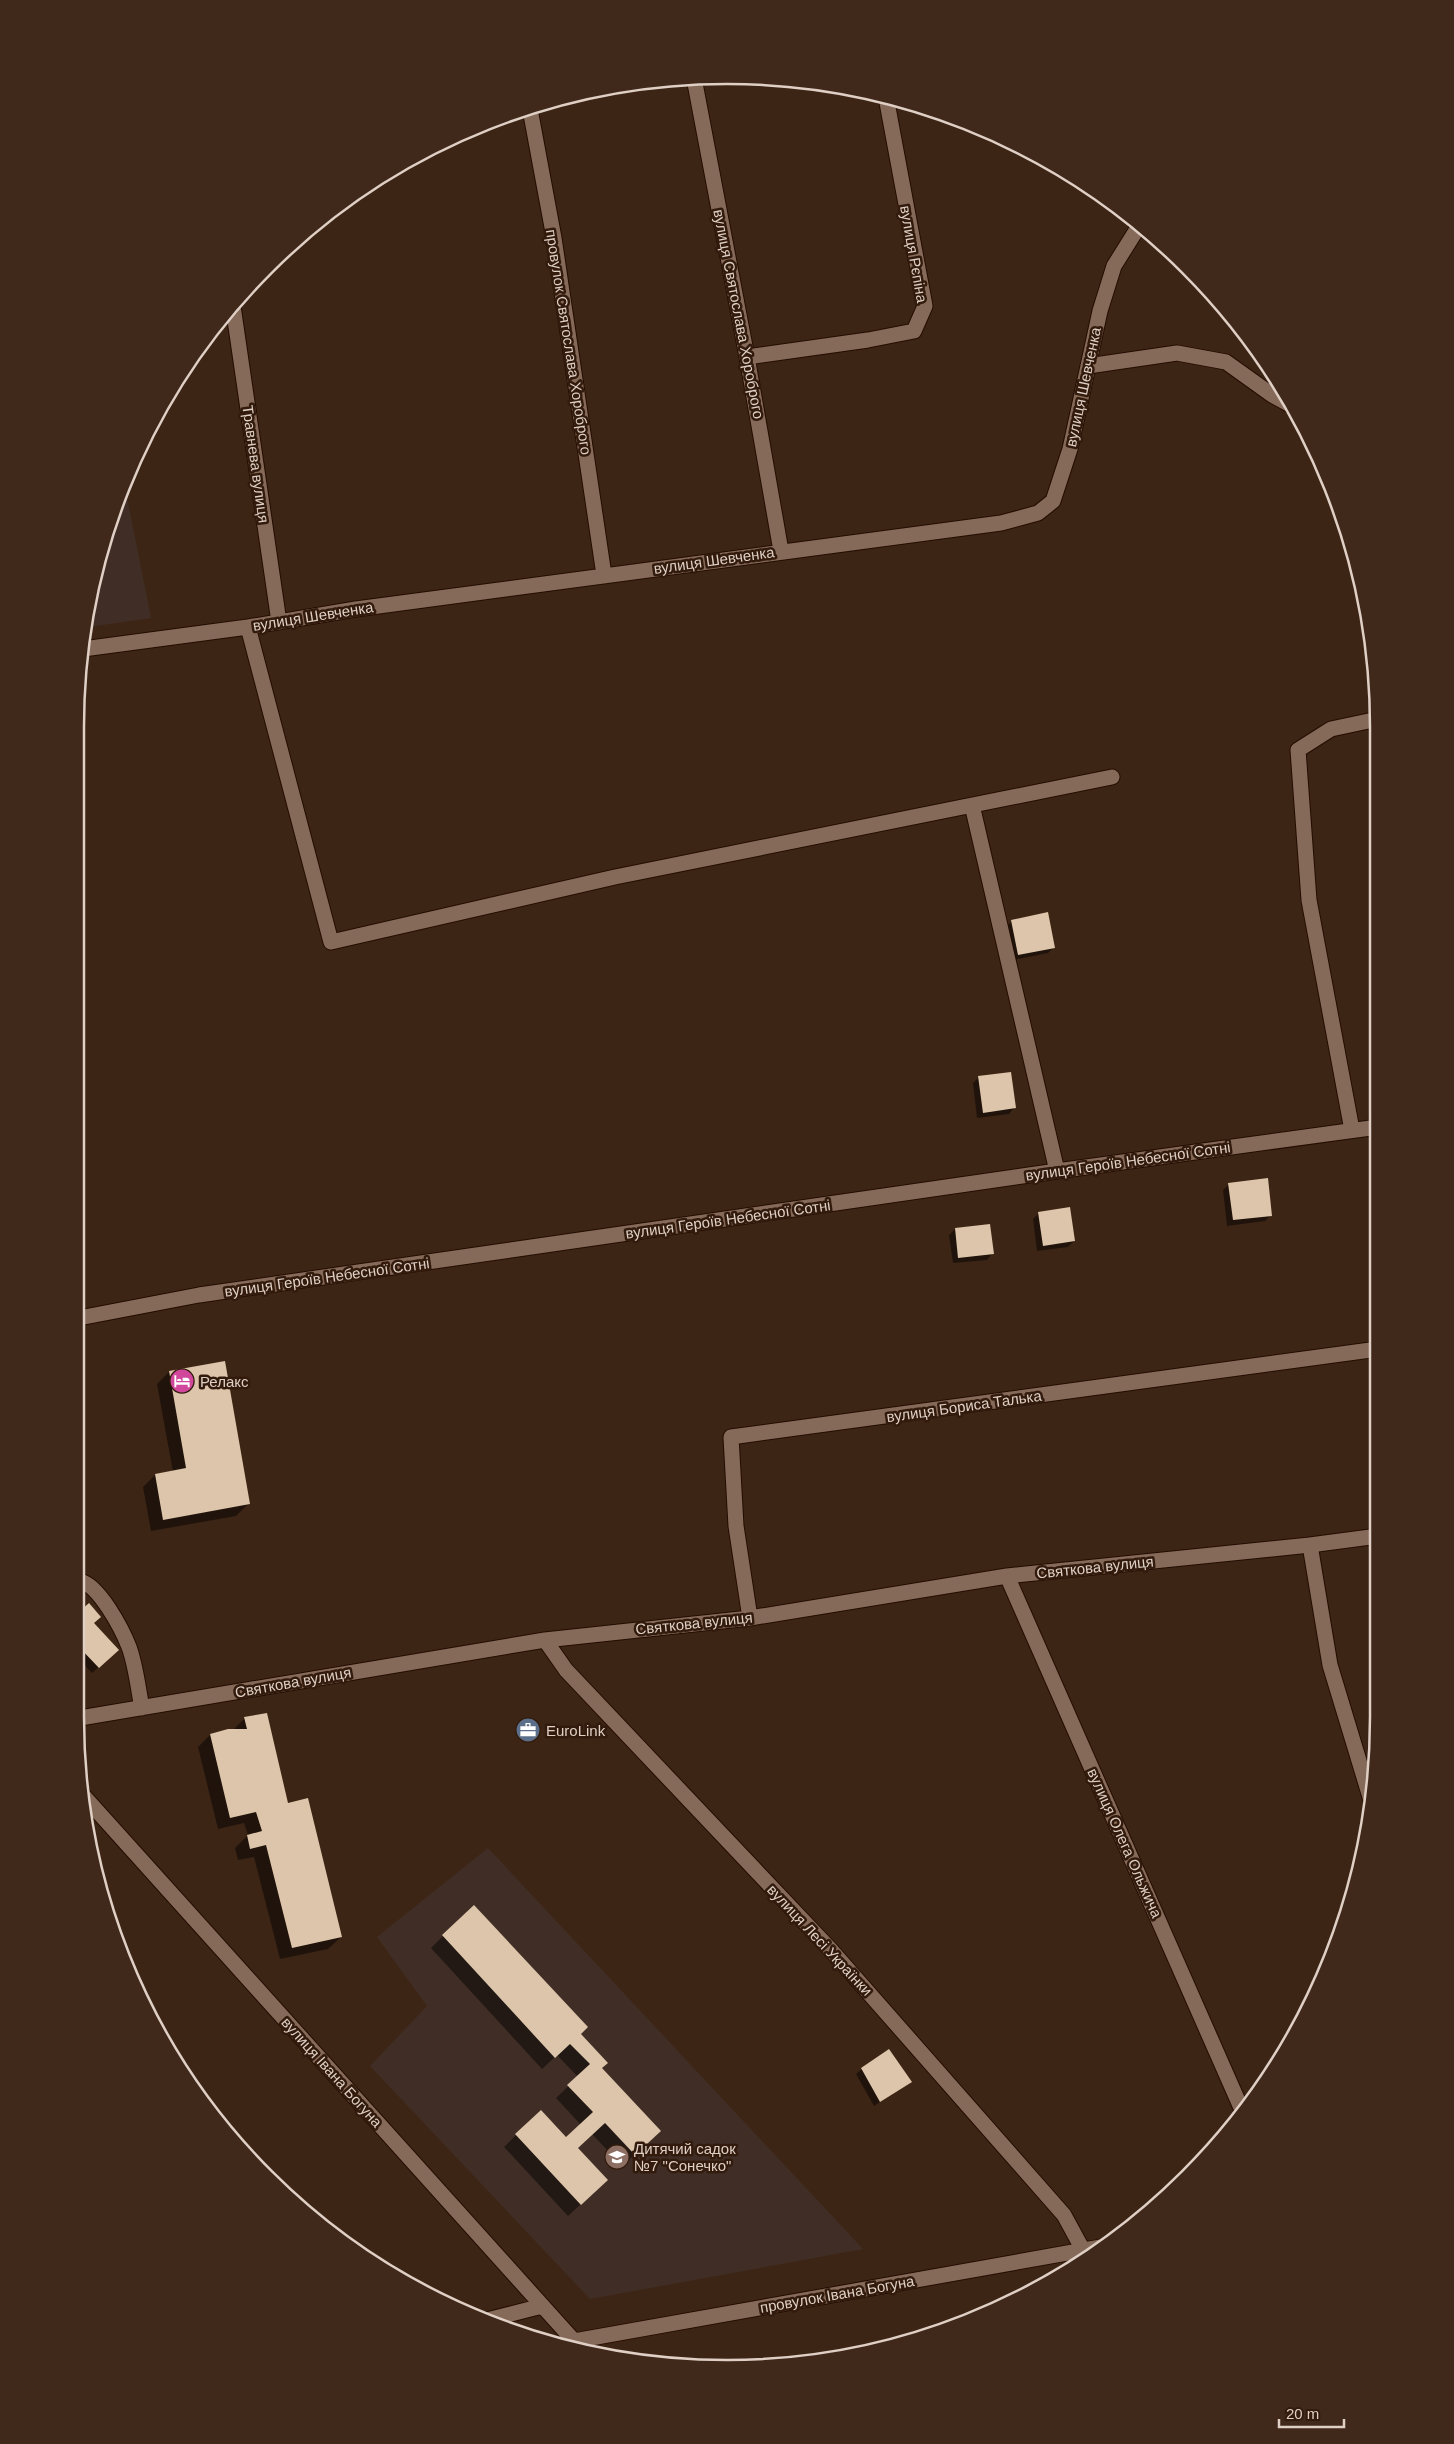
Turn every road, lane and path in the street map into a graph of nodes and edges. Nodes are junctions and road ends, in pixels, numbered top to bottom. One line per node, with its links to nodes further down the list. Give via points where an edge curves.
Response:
1 (695, 85): 6 (street, вулиця Святослава Хороброго)
2 (887, 105): 6 (street, вулиця Рєпіна, via 926,306 914,331)
3 (531, 115): 10 (street, провулок Святослава Хороброго, via 554,238)
4 (1136, 231): 7 (street, вулиця Шевченка, via 1114,266)
5 (234, 314): 11 (street, Травнева вулиця)
6 (747, 356): 9 (street, вулиця Святослава Хороброго)
7 (1088, 366): 8 (street, via 1177,354 1226,362); 9 (street, вулиця Шевченка, via 1070,449 1056,493 1038,513 1001,523)
8 (1281, 400)
9 (781, 551): 10 (street, вулиця Шевченка)
10 (604, 575): 11 (street, вулиця Шевченка)
11 (279, 622): 12 (street, вулиця Шевченка)
12 (248, 627): 13 (street, вулиця Шевченка); 16 (street, via 331,942 615,877)
13 (88, 648)
14 (1370, 721): 18 (street, via 1332,729 1298,750 1309,900)
15 (1112, 777): 16 (street)
16 (972, 805): 19 (street)
17 (1370, 1128): 18 (street, вулиця Героїв Небесної Сотні)
18 (1352, 1130): 19 (street, вулиця Героїв Небесної Сотні)
19 (1057, 1171): 20 (street, вулиця Героїв Небесної Сотні, via 209,1294)
20 (84, 1317)
21 (1370, 1350): 26 (street, вулиця Бориса Талька, via 731,1437 736,1526)
22 (1370, 1537): 23 (street, Святкова вулиця)
23 (1310, 1546): 24 (street, Святкова вулиця); 30 (street, via 1330,1665)
24 (1007, 1576): 26 (street, Святкова вулиця); 32 (street, вулиця Олега Ольжича)
25 (84, 1583): 28 (street, via 93,1587 103,1601 128,1647)
26 (750, 1618): 27 (street, Святкова вулиця)
27 (544, 1640): 28 (street, Святкова вулиця); 34 (street, вулиця Лесі Українки, via 566,1670 831,1950 1064,2215)
28 (142, 1708): 29 (street, Святкова вулиця)
29 (84, 1717)
30 (1366, 1785)
31 (89, 1801): 35 (street, вулиця Івана Богуна)
32 (1240, 2105)
33 (1088, 2249): 34 (street, провулок Івана Богуна)
34 (1083, 2250): 38 (street, провулок Івана Богуна)
35 (542, 2306): 36 (street); 37 (street, вулиця Івана Богуна)
36 (497, 2317)
37 (575, 2341)
38 (587, 2344)

